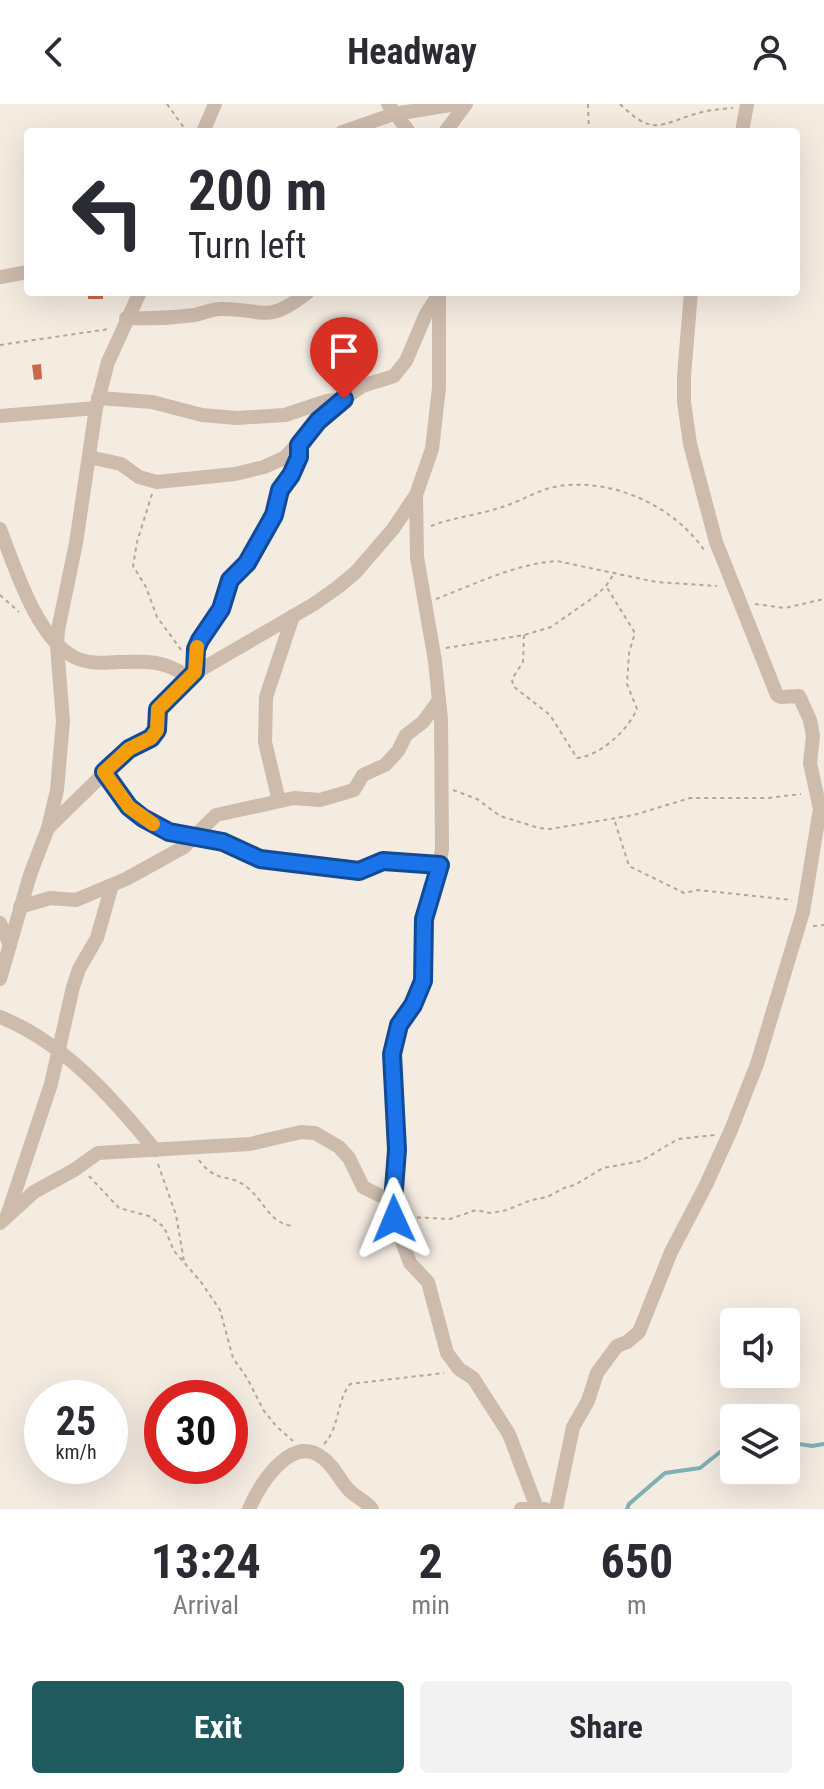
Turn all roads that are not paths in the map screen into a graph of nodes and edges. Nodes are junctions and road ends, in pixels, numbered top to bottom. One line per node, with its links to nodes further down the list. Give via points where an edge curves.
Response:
1 (215, 104): 6 (street)
2 (457, 104): 5 (street)
3 (466, 104): 9 (street)
4 (745, 104): 10 (street)
5 (391, 109): 7 (street); 8 (street)
6 (205, 128)
7 (351, 128)
8 (406, 128)
9 (448, 128)
10 (742, 128)
11 (24, 273): 12 (street)
12 (0, 277)
13 (138, 296): 18 (street)
14 (302, 296): 18 (street, via 264,315 217,309)
15 (437, 296): 19 (street, via 394,376 362,386)
16 (439, 296): 24 (street, via 436,423)
17 (691, 296): 50 (street, via 686,418 716,542 777,695 799,696 803,702 813,736 810,763 820,809 805,900 757,1064 639,1332 617,1346 597,1373 573,1427)
18 (124, 323): 20 (street)
19 (344, 399): 20 (street, via 271,418 202,415 152,402); 22 (street)
20 (97, 403): 21 (street); 23 (street)
21 (0, 416)
22 (299, 445): 23 (street, via 264,467 208,479 157,482 121,464); 28 (street, via 299,457 280,490 274,515 227,586 224,602 196,649)
23 (89, 457): 27 (street)
24 (416, 495): 26 (street, via 356,572); 29 (street, via 416,531)
25 (0, 529): 27 (street, via 38,617)
26 (293, 616): 28 (street); 31 (street, via 266,697 265,742)
27 (57, 646): 28 (street, via 93,662 158,662); 32 (street, via 63,734)
28 (192, 672): 30 (street, via 158,709 151,738)
29 (439, 700): 31 (street, via 398,751 380,769 363,775 354,790 320,800); 34 (street)
30 (104, 772): 32 (street); 33 (street, via 143,818 169,832)
31 (279, 801): 33 (street, via 216,815)
32 (48, 828): 36 (street)
33 (196, 836): 34 (street, via 260,859 341,871 359,871 383,861); 35 (street, via 160,862)
34 (440, 865): 43 (street, via 424,919 423,981 399,1025 392,1054 397,1150)
35 (112, 885): 36 (street, via 76,900 50,898); 41 (street, via 97,938 79,969)
36 (20, 907): 38 (street)
37 (0, 923): 38 (street)
38 (10, 945): 39 (street)
39 (0, 979)
40 (0, 1017): 41 (street)
41 (59, 1050): 42 (street); 44 (street)
42 (155, 1150): 43 (street, via 250,1144 315,1133 349,1158 363,1187); 44 (street, via 98,1153 34,1192)
43 (393, 1202): 45 (street, via 410,1263 428,1282 447,1353 473,1378 509,1434)
44 (4, 1220)
45 (537, 1508): 48 (street); 49 (street)
46 (249, 1509): 47 (street, via 274,1468 301,1452 325,1459)
47 (372, 1509)
48 (521, 1509)
49 (545, 1509)
50 (556, 1509)

